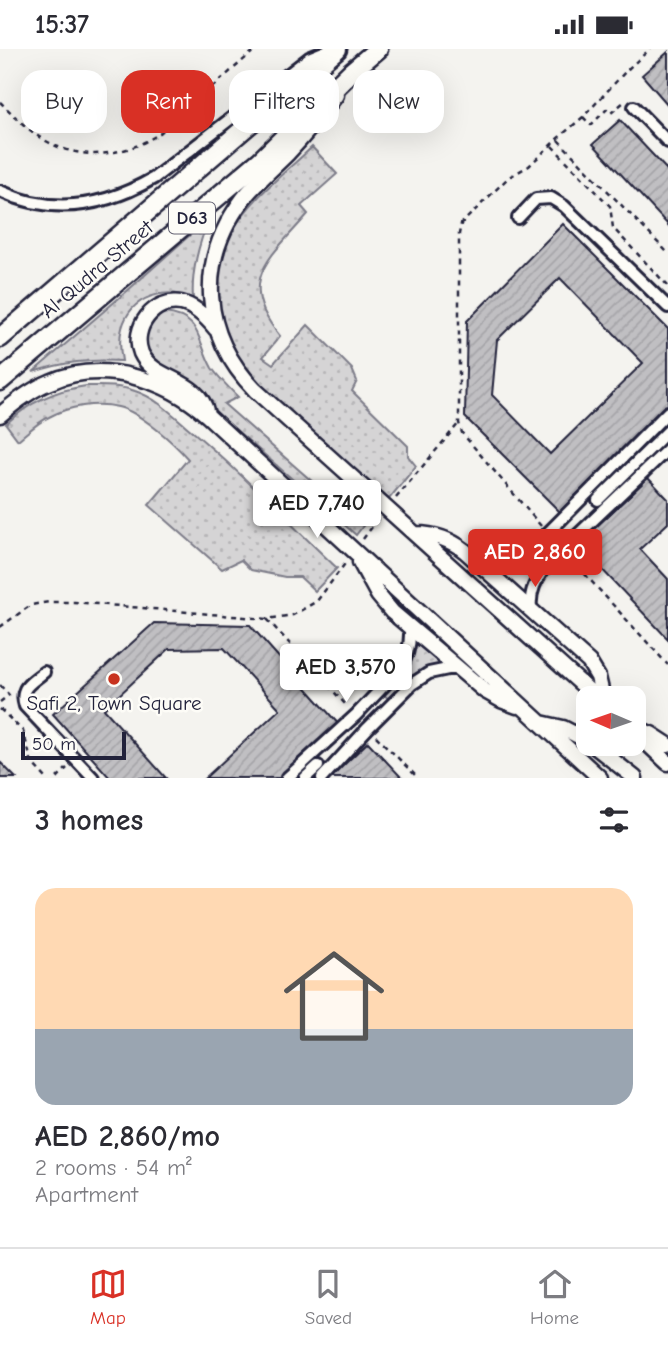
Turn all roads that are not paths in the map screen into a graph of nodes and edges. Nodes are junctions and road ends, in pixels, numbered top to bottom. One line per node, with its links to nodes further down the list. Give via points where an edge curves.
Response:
1 (331, 49): 7 (street, via 309,58 154,178 125,193 94,203 51,205)
2 (337, 49): 11 (main road, Al Qudra Street / D63)
3 (378, 49): 4 (main road, Al Qudra Street / D63)
4 (351, 72): 10 (street, via 308,131 245,196 228,223 216,252 211,283); 12 (main road, Al Qudra Street / D63, via 261,160)
5 (634, 107): 6 (street)
6 (668, 141)
7 (0, 191)
8 (518, 218): 9 (street, via 536,199 551,198)
9 (668, 307)
10 (217, 330): 15 (street, via 202,314 173,303 151,312 139,333 140,349 148,363 198,395); 19 (street, via 242,377)
11 (0, 338)
12 (0, 381)
13 (668, 408): 18 (street)
14 (0, 415): 15 (street, via 51,381 101,373 151,381)
15 (208, 416): 20 (street)
16 (668, 431): 18 (street)
17 (668, 449): 18 (street)
18 (598, 500): 21 (street, via 510,565); 22 (street, via 547,563 533,586)
19 (416, 534): 21 (street, via 450,541); 26 (street)
20 (355, 551): 23 (street, via 378,595); 28 (street)
21 (487, 570): 22 (street)
22 (531, 608): 27 (street, via 589,662)
23 (410, 627): 24 (street); 36 (street, via 404,663 356,715)
24 (458, 669): 28 (street, via 492,696); 36 (street, via 438,670 420,678)
25 (44, 672): 37 (street, via 23,689 25,706)
26 (584, 686)
27 (600, 686)
28 (523, 707): 29 (street)
29 (540, 723): 31 (street); 40 (street)
30 (646, 733): 33 (street)
31 (576, 735)
32 (646, 741): 35 (street)
33 (668, 745)
34 (608, 756): 41 (street)
35 (668, 762)
36 (319, 769): 38 (street); 39 (street)
37 (93, 778)
38 (287, 778)
39 (306, 778)
40 (600, 778)
41 (635, 778)

